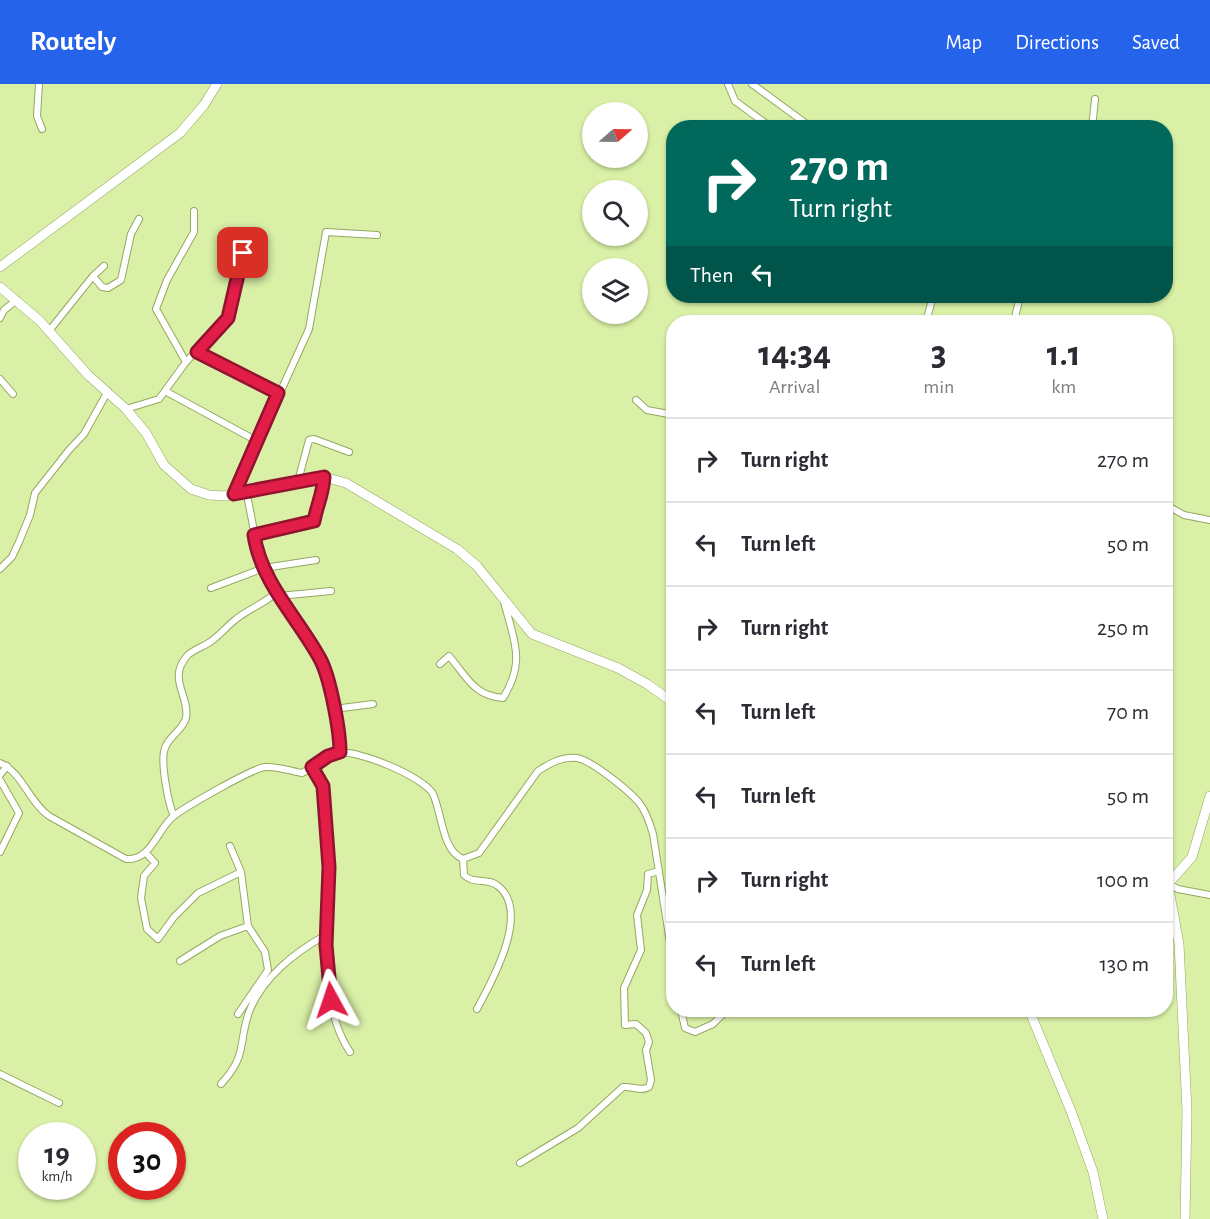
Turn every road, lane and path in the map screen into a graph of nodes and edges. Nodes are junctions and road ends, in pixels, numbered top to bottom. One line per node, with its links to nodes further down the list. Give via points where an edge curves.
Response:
1 (39, 84): 9 (street, via 37,116)
2 (217, 84): 15 (main road, via 180,133)
3 (728, 84): 6 (street, via 735,101)
4 (752, 84): 7 (street)
5 (1095, 99): 8 (street)
6 (761, 120)
7 (801, 120)
8 (1093, 120)
9 (42, 129)
10 (194, 211): 22 (street, via 194,232 156,309)
11 (139, 219): 16 (street, via 131,234 121,280 108,288)
12 (244, 234): 21 (street, via 228,318)
13 (377, 235): 26 (street, via 326,232 309,329)
14 (104, 266): 16 (street)
15 (0, 267)
16 (93, 276): 20 (street)
17 (0, 287): 18 (main road)
18 (17, 300): 19 (street); 20 (main road)
19 (0, 318)
20 (49, 331): 24 (main road, via 88,375)
21 (197, 352): 22 (street); 26 (street)
22 (186, 362): 25 (street)
23 (0, 379): 27 (street)
24 (108, 391): 29 (main road); 42 (street, via 84,434 35,494 19,543)
25 (165, 391): 29 (street, via 159,399); 31 (street)
26 (278, 393): 31 (street)
27 (13, 394)
28 (636, 400): 30 (street, via 647,410)
29 (126, 410): 35 (main road, via 174,477 209,495)
30 (666, 414)
31 (257, 441): 35 (street)
32 (349, 452): 34 (street, via 309,440)
33 (324, 477): 34 (main road); 39 (street, via 323,495 314,521); 46 (main road, via 346,483 457,549)
34 (298, 481): 35 (main road)
35 (234, 494)
36 (248, 500): 39 (street)
37 (1173, 509): 38 (street)
38 (1210, 520)
39 (254, 535): 41 (street)
40 (316, 560): 41 (street)
41 (264, 568): 43 (street); 45 (street)
42 (0, 569)
43 (211, 588)
44 (331, 591): 45 (street)
45 (278, 594): 50 (street, via 321,660); 57 (street, via 184,660 178,677 185,720 165,748 163,760)
46 (502, 596): 47 (street, via 518,654 514,681 503,698 486,697 449,656); 48 (main road, via 532,634 618,668)
47 (440, 664)
48 (666, 698)
49 (373, 704): 50 (street)
50 (334, 709): 51 (street)
51 (340, 752): 53 (street); 61 (street, via 379,762 427,786 451,850)
52 (3, 764): 54 (street); 60 (street, via 13,771 37,807 49,816 126,859 141,858)
53 (312, 767): 57 (street, via 302,773 275,768 252,771); 70 (street, via 323,786 329,867)
54 (0, 775)
55 (0, 780): 59 (street, via 19,813)
56 (1210, 796): 64 (main road, via 1192,857)
57 (174, 816): 60 (street)
58 (230, 846): 63 (street)
59 (0, 852)
60 (146, 853): 63 (street, via 155,862 144,876 141,898 147,929 158,939 198,893)
61 (463, 860): 62 (street, via 479,853 537,771 551,763 579,758 640,804 653,834); 72 (street, via 468,879 501,887 513,918 501,963)
62 (659, 871): 68 (street); 81 (street, via 648,874 637,924 640,950 624,988 625,1025 636,1024 649,1042 646,1050 650,1087 623,1087 578,1128)
63 (241, 872): 69 (street)
64 (1173, 874)
65 (1173, 884): 66 (street)
66 (1210, 896)
67 (1173, 912): 83 (main road, via 1179,944 1186,1112)
68 (666, 916)
69 (248, 926): 71 (street, via 220,936); 73 (street, via 265,952 268,970)
70 (326, 935): 77 (street, via 334,1019); 79 (street, via 305,946 267,982 249,1012 242,1053)
71 (180, 961)
72 (477, 1009)
73 (238, 1014)
74 (683, 1017): 75 (street, via 686,1028 695,1032)
75 (720, 1017)
76 (1032, 1017): 82 (main road, via 1075,1121)
77 (350, 1053)
78 (0, 1074): 80 (street)
79 (221, 1084)
80 (59, 1103)
81 (520, 1163)
82 (1103, 1219)
83 (1185, 1219)

